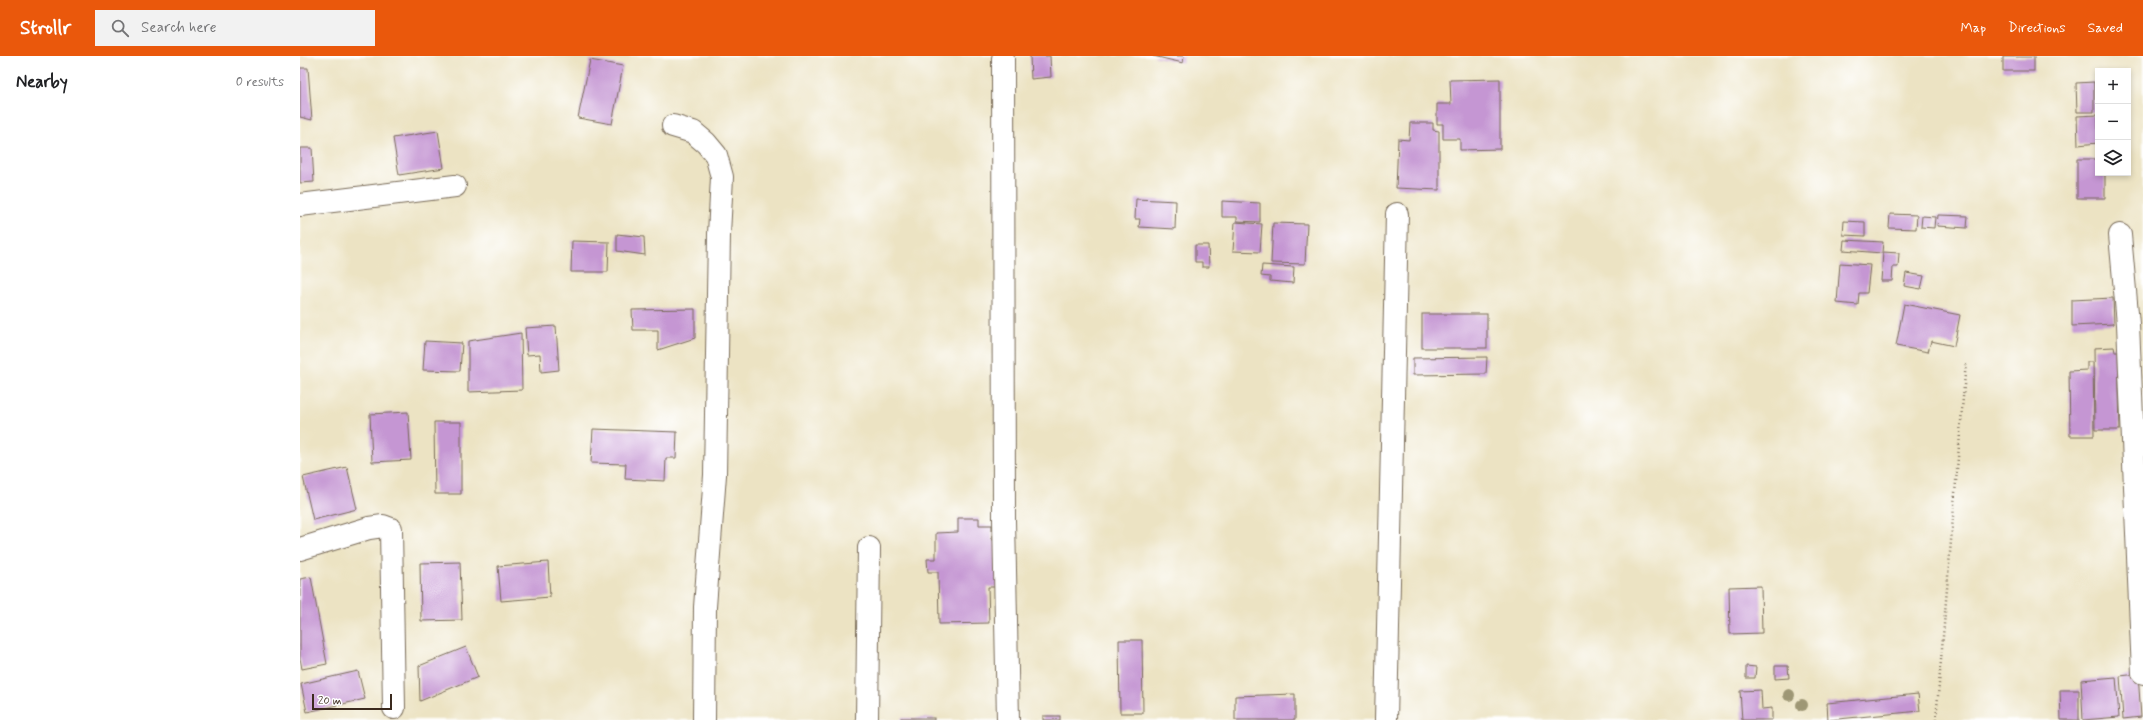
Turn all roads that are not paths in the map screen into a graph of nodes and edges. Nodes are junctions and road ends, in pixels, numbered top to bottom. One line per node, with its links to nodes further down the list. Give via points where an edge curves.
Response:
1 (1003, 58): 13 (street, via 1004,520)
2 (673, 126): 11 (street, via 693,132 706,143 716,155 722,177 715,475 705,607)
3 (455, 186): 4 (street)
4 (300, 205)
5 (1397, 214): 14 (street)
6 (2120, 235): 9 (street, via 2128,324)
7 (869, 548): 12 (street)
8 (300, 549): 10 (street, via 369,528 383,526 390,529)
9 (2143, 673)
10 (394, 708)
11 (704, 720)
12 (867, 720)
13 (1008, 720)
14 (1386, 720)

